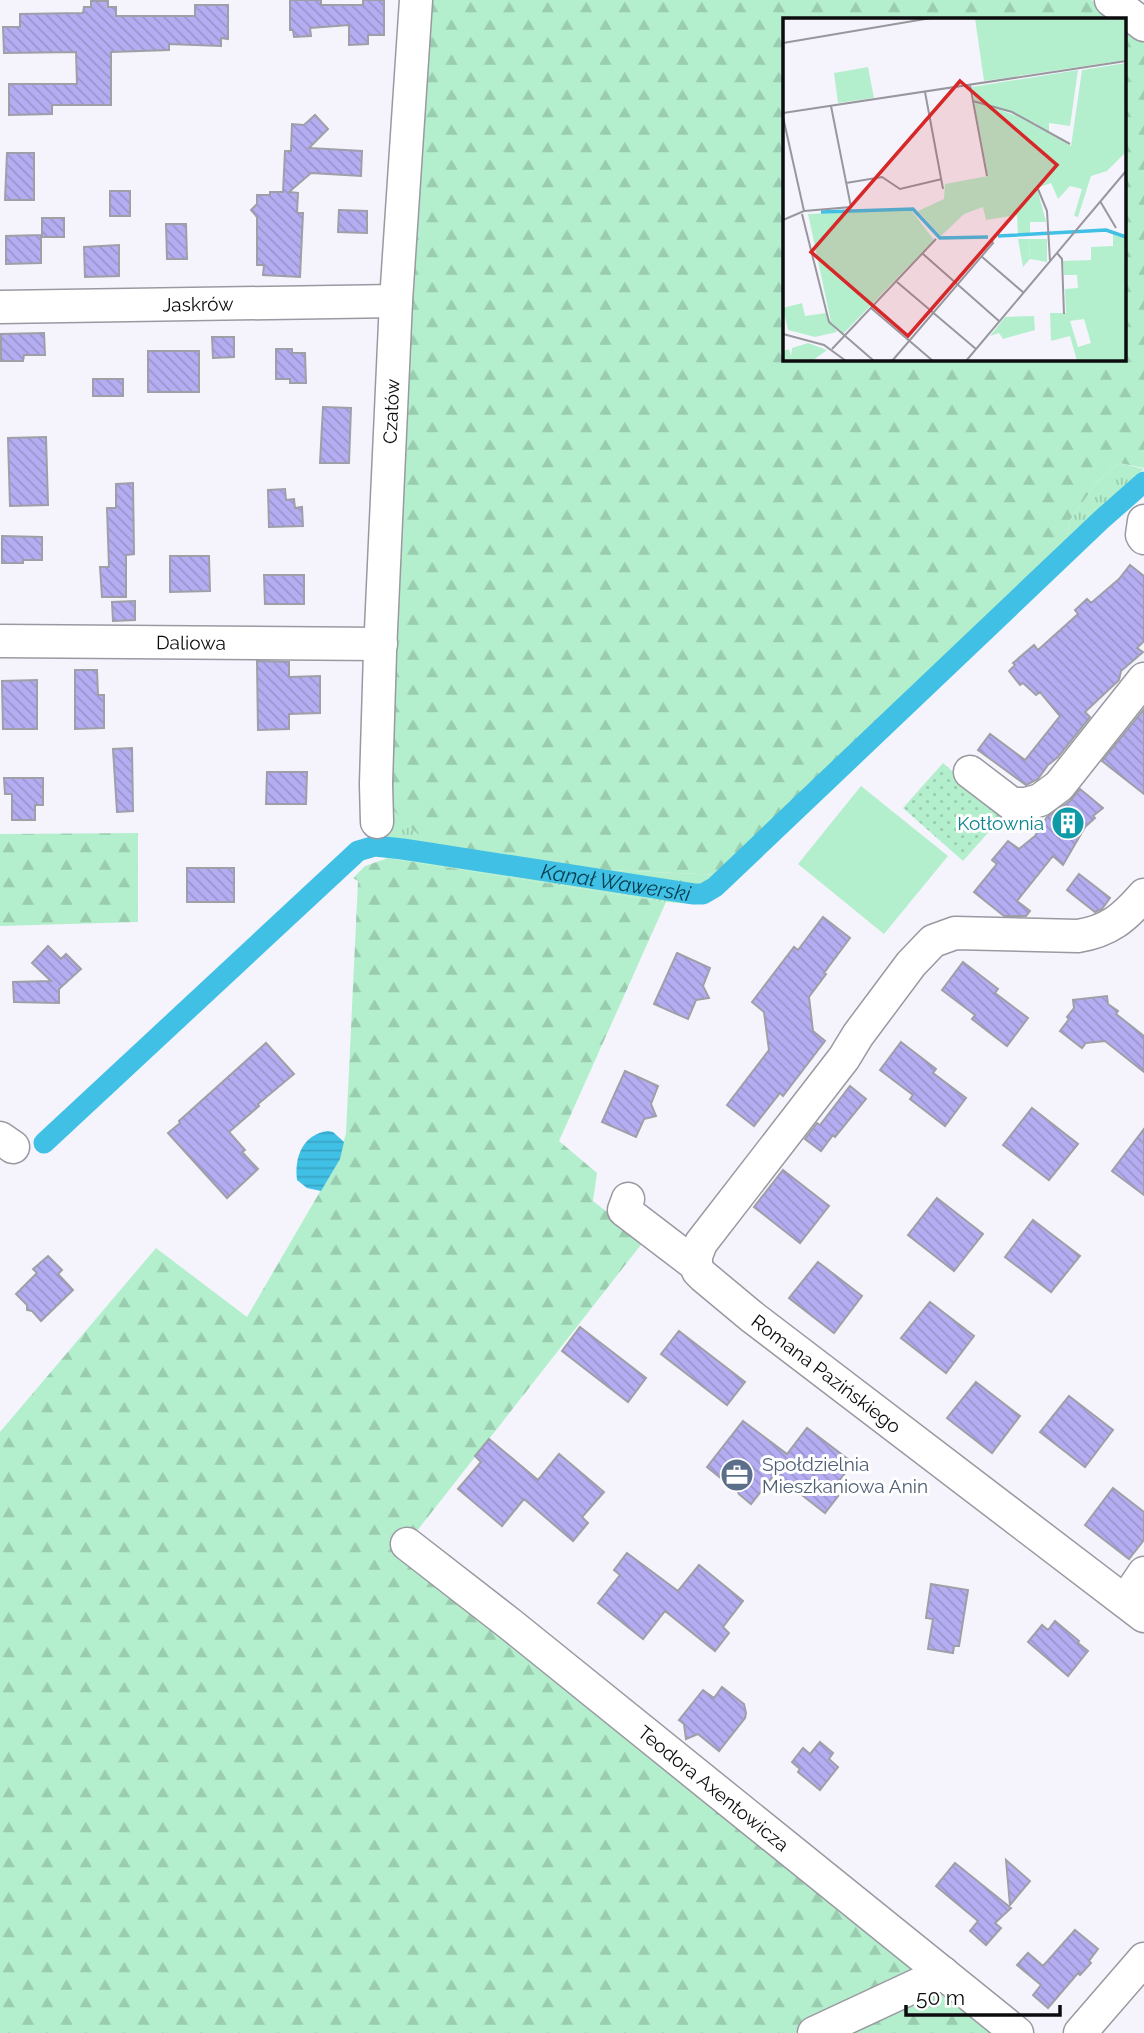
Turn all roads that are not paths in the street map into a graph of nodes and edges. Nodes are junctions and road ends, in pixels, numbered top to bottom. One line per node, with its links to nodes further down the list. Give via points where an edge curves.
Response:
1 (415, 0): 4 (street, Czatów)
2 (1111, 0): 3 (street)
3 (1144, 24)
4 (396, 301): 5 (street, Jaskrów); 7 (street, Czatów)
5 (0, 307)
6 (0, 641): 7 (street, Daliowa)
7 (381, 644): 10 (street, Czatów)
8 (1144, 679): 9 (street, via 1059,786 1040,800 1012,804)
9 (970, 772)
10 (377, 822)
11 (1144, 895): 13 (street, via 1114,924 1096,933 955,933 933,941 701,1243)
12 (628, 1199): 13 (street, Romana Pazińskiego, via 624,1210)
13 (696, 1265): 16 (street, Romana Pazińskiego, via 703,1276 760,1322)
14 (407, 1544): 18 (street, Teodora Axentowicza)
15 (1144, 1573): 16 (street)
16 (1134, 1608)
17 (1144, 1959): 21 (street)
18 (943, 1973): 19 (street); 20 (street, Teodora Axentowicza)
19 (814, 2033)
20 (1017, 2033)
21 (1080, 2033)

